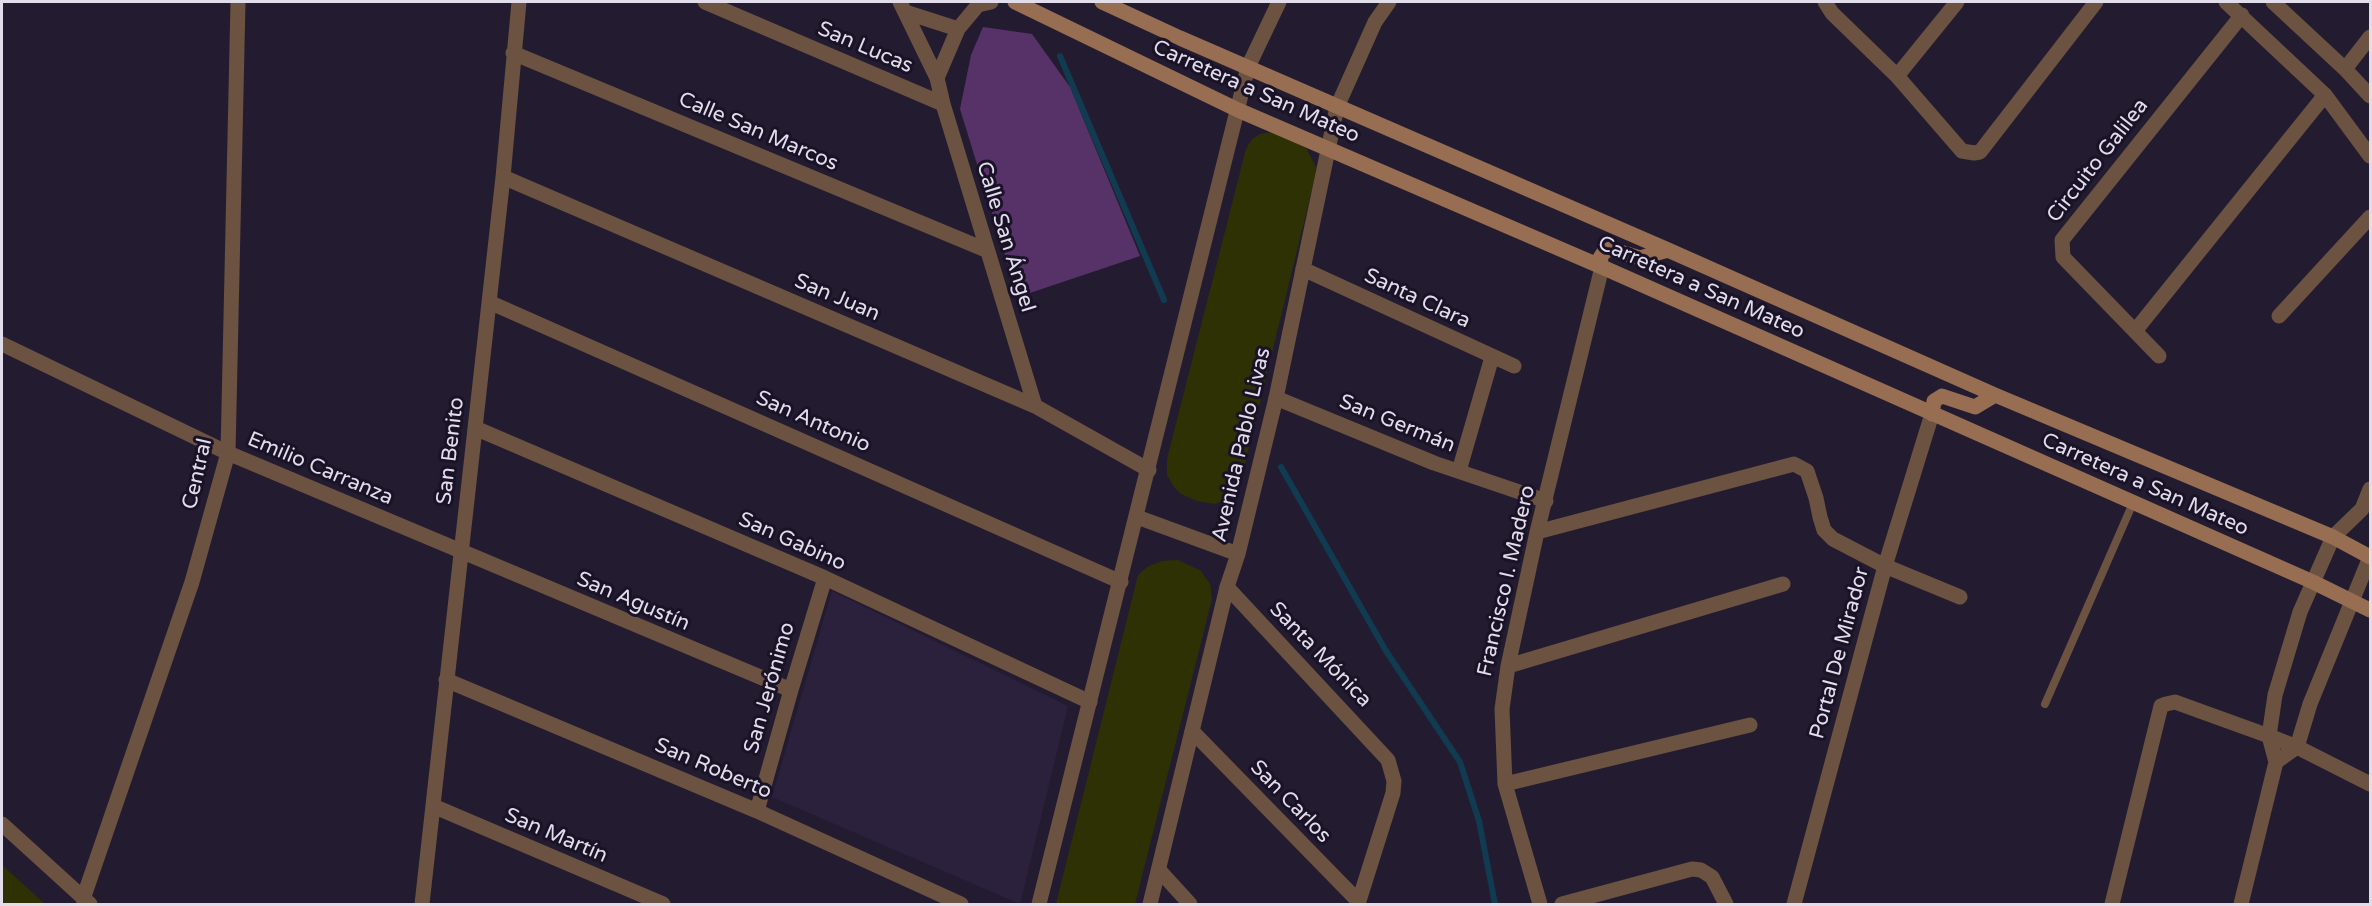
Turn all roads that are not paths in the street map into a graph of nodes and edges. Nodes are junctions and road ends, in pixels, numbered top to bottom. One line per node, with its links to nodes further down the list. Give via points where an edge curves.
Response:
1 (238, 2): 48 (street, Central)
2 (519, 2): 18 (street, San Benito)
3 (705, 2): 25 (street, San Lucas)
4 (991, 2): 16 (street, via 978,5)
5 (1014, 2): 27 (main road, Carretera a San Mateo)
6 (1102, 2): 19 (main road, Carretera a San Mateo)
7 (1279, 2): 19 (street)
8 (1389, 2): 26 (street, Avenida Pablo Livas, via 1375,22)
9 (1825, 2): 21 (street)
10 (1957, 2): 21 (street)
11 (2096, 2): 21 (street, via 1980,152 1962,151)
12 (2226, 2): 15 (street)
13 (2273, 2): 20 (street)
14 (902, 7): 16 (street, Calle San Ángel); 22 (street, Calle San Ángel)
15 (2242, 15): 23 (street); 38 (street, Circuito Galilea, via 2062,240 2063,257)
16 (958, 29): 22 (street)
17 (2370, 37): 20 (street)
18 (513, 53): 30 (street, San Benito); 32 (street, Calle San Marcos)
19 (1248, 67): 26 (main road, Carretera a San Mateo); 27 (street)
20 (2345, 69): 24 (street)
21 (1897, 76)
22 (937, 78): 25 (street, Calle San Ángel)
23 (2325, 95): 29 (street); 38 (street)
24 (2370, 96)
25 (943, 104): 32 (street, Calle San Ángel)
26 (1337, 107): 28 (street, Avenida Pablo Livas); 33 (main road, Carretera a San Mateo)
27 (1238, 110): 28 (main road, Carretera a San Mateo); 49 (street)
28 (1328, 148): 34 (main road, Carretera a San Mateo); 35 (street, Avenida Pablo Livas)
29 (2370, 156)
30 (503, 177): 36 (street, San Benito); 45 (street, San Juan)
31 (2370, 217): 37 (street)
32 (986, 250): 45 (street, Calle San Ángel)
33 (1668, 250): 34 (main road, via 1640,258 1610,249 1600,258); 43 (main road, Carretera a San Mateo)
34 (1602, 267): 46 (main road, Carretera a San Mateo); 52 (street, Francisco I. Madero)
35 (1303, 269): 41 (street, Santa Clara); 44 (street, Avenida Pablo Livas)
36 (489, 302): 47 (street, San Benito); 62 (street, San Antonio)
37 (2279, 316)
38 (2135, 331): 40 (street, Circuito Galilea)
39 (2, 344): 48 (street, Emilio Carranza)
40 (2159, 356)
41 (1492, 357): 42 (street, Santa Clara); 50 (street, San Germán)
42 (1514, 366)
43 (1995, 395): 46 (main road, via 1975,407 1942,396 1934,401); 56 (main road, Carretera a San Mateo)
44 (1276, 398): 50 (street, San Germán); 58 (street, Avenida Pablo Livas)
45 (1035, 406): 49 (street, San Juan)
46 (1932, 414): 53 (main road, Carretera a San Mateo); 60 (street, Portal De Mirador)
47 (475, 428): 57 (street, San Benito); 61 (street, San Gabino)
48 (228, 453): 57 (street, Emilio Carranza); 85 (street, Central, via 188,593)
49 (1149, 470): 54 (street)
50 (1459, 471): 52 (street)
51 (2370, 489): 56 (street, via 2361,509)
52 (1546, 501): 55 (street, Francisco I. Madero)
53 (2133, 503): 63 (main road, Carretera a San Mateo); 73 (lane)
54 (1137, 517): 58 (street); 62 (street)
55 (1537, 532): 60 (street, via 1794,464 1807,471 1824,530 1833,539); 69 (street, Francisco I. Madero)
56 (2333, 537): 59 (main road, Carretera a San Mateo); 63 (street)
57 (460, 552): 70 (street, San Benito); 71 (street, San Agustín)
58 (1238, 554): 65 (street, Avenida Pablo Livas)
59 (2370, 557): 67 (street)
60 (1885, 566): 66 (street); 96 (street, Portal De Mirador)
61 (825, 578): 71 (street, San Jerónimo); 72 (street, San Gabino)
62 (1121, 582): 72 (street)
63 (2313, 582): 67 (main road, Carretera a San Mateo); 76 (street, via 2275,695)
64 (1783, 584): 69 (street)
65 (1227, 587): 75 (street, Avenida Pablo Livas); 86 (street, Santa Mónica, via 1383,752 1392,769 1394,793)
66 (1960, 597)
67 (2352, 602): 68 (main road, Carretera a San Mateo); 77 (street, via 2310,704)
68 (2370, 610)
69 (1508, 666): 80 (street, Francisco I. Madero, via 1502,709)
70 (446, 680): 81 (street, San Benito); 82 (street, San Roberto)
71 (790, 690): 82 (street, San Jerónimo)
72 (1090, 702): 90 (street)
73 (2045, 704)
74 (1750, 725): 80 (street)
75 (1192, 731): 84 (street, Avenida Pablo Livas); 86 (street, San Carlos)
76 (2269, 736): 77 (street); 78 (street); 97 (street, via 2175,702 2161,706)
77 (2297, 747): 78 (street); 79 (street)
78 (2276, 762): 98 (street)
79 (2370, 783)
80 (1505, 784): 93 (street, Francisco I. Madero)
81 (433, 806): 87 (street, San Benito); 88 (street, San Martín)
82 (757, 811): 89 (street, San Roberto)
83 (2, 824): 85 (street)
84 (1159, 870): 91 (street, Avenida Pablo Livas); 92 (street)
85 (87, 902)
86 (1359, 903)
87 (422, 904)
88 (663, 904)
89 (961, 904)
90 (1039, 904)
91 (1150, 904)
92 (1190, 904)
93 (1540, 904)
94 (1562, 904): 95 (street, via 1692,869 1712,877)
95 (1726, 904)
96 (1794, 904)
97 (2112, 904)
98 (2241, 904)

